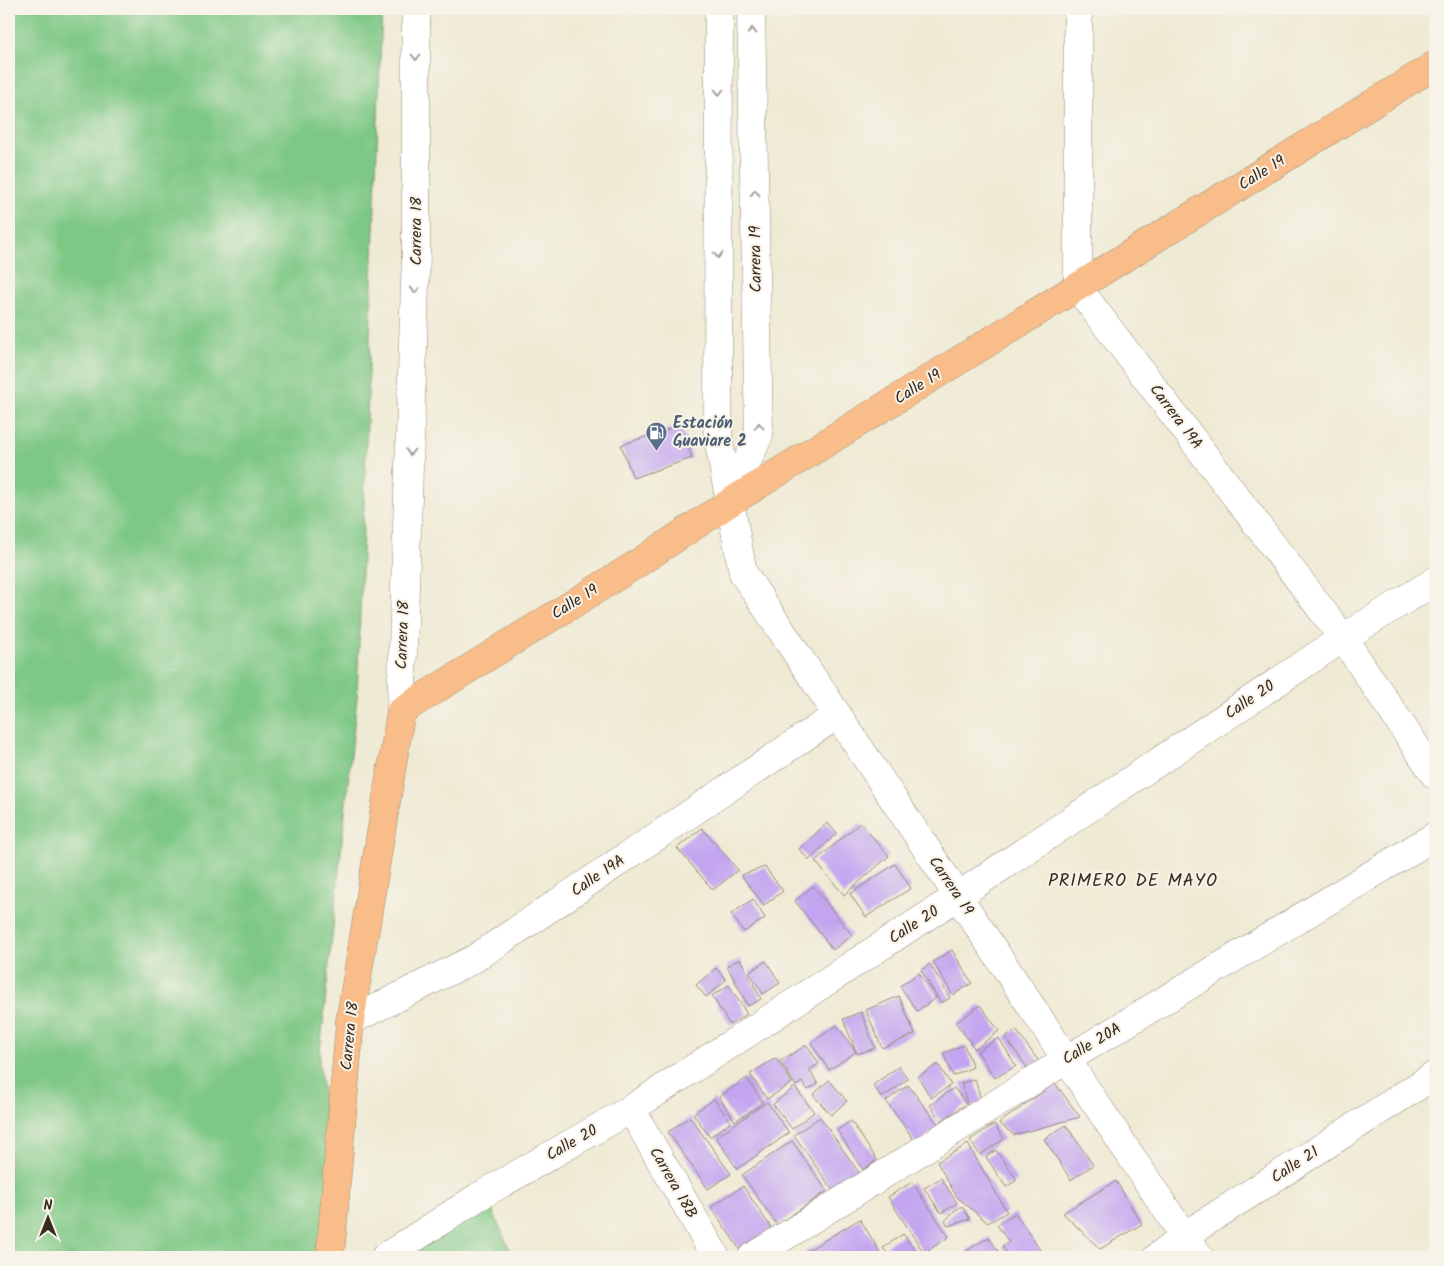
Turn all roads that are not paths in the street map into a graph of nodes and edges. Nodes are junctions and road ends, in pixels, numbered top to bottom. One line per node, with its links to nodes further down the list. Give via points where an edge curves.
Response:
1 (416, 9): 10 (street, Carrera 18, one-way to 10, via 416,253)
2 (719, 9): 7 (street, Carrera 19, one-way to 7, via 718,438)
3 (752, 9): 7 (street, Carrera 19, one-way to 3, via 759,435)
4 (1078, 9): 6 (street)
5 (1435, 65): 6 (main road, Calle 19)
6 (1078, 288): 7 (main road, Calle 19); 9 (street, Carrera 19A)
7 (729, 503): 10 (main road, Calle 19); 11 (street, Carrera 19, via 743,573)
8 (1435, 581): 9 (street, Calle 20)
9 (1342, 638): 12 (street, Carrera 19A); 14 (street, Calle 20)
10 (401, 711): 15 (main road, Carrera 18)
11 (837, 715): 14 (street, Carrera 19); 15 (street, Calle 19A, via 474,959)
12 (1435, 775)
13 (1435, 836): 16 (street, Calle 20A)
14 (958, 896): 16 (street, Carrera 19); 18 (street, Calle 20)
15 (350, 1021): 20 (main road, Carrera 18)
16 (1066, 1060): 19 (street, Carrera 19); 23 (street, Calle 20A)
17 (1435, 1075): 19 (street, Calle 21)
18 (631, 1109): 21 (street, Calle 20, via 478,1197); 22 (street, Carrera 18B)
19 (1192, 1247): 24 (street, Calle 21)
20 (330, 1257)
21 (385, 1257)
22 (716, 1257)
23 (752, 1257)
24 (1157, 1257)

